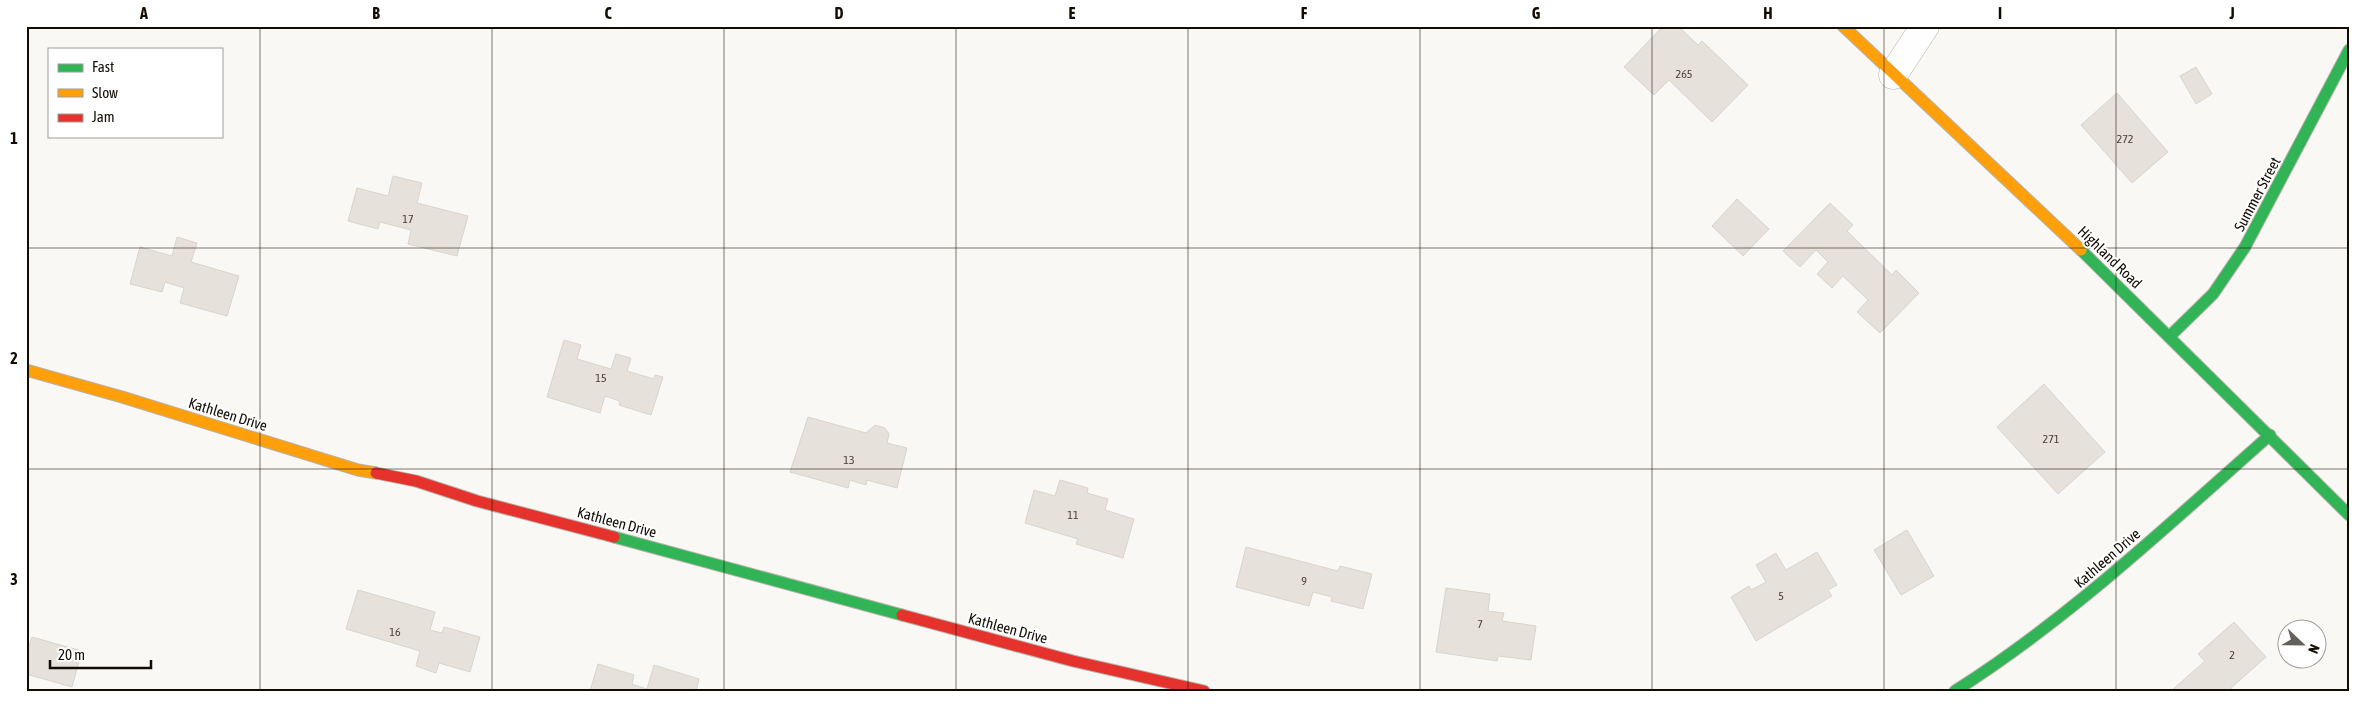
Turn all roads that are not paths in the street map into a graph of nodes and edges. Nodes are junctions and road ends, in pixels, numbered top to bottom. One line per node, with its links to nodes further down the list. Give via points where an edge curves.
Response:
1 (1844, 26): 4 (street, Highland Road)
2 (1926, 26): 4 (street)
3 (2349, 50): 5 (street, Summer Street, via 2245,247 2214,294)
4 (1894, 75): 5 (street, Highland Road)
5 (2170, 336): 7 (street, Highland Road)
6 (26, 370): 9 (street, Kathleen Drive, via 358,470 416,481 477,501 1073,661)
7 (2270, 435): 8 (street, Highland Road); 10 (street, Kathleen Drive, via 2092,592 2021,648)
8 (2349, 515)
9 (1204, 691)
10 (1955, 691)

